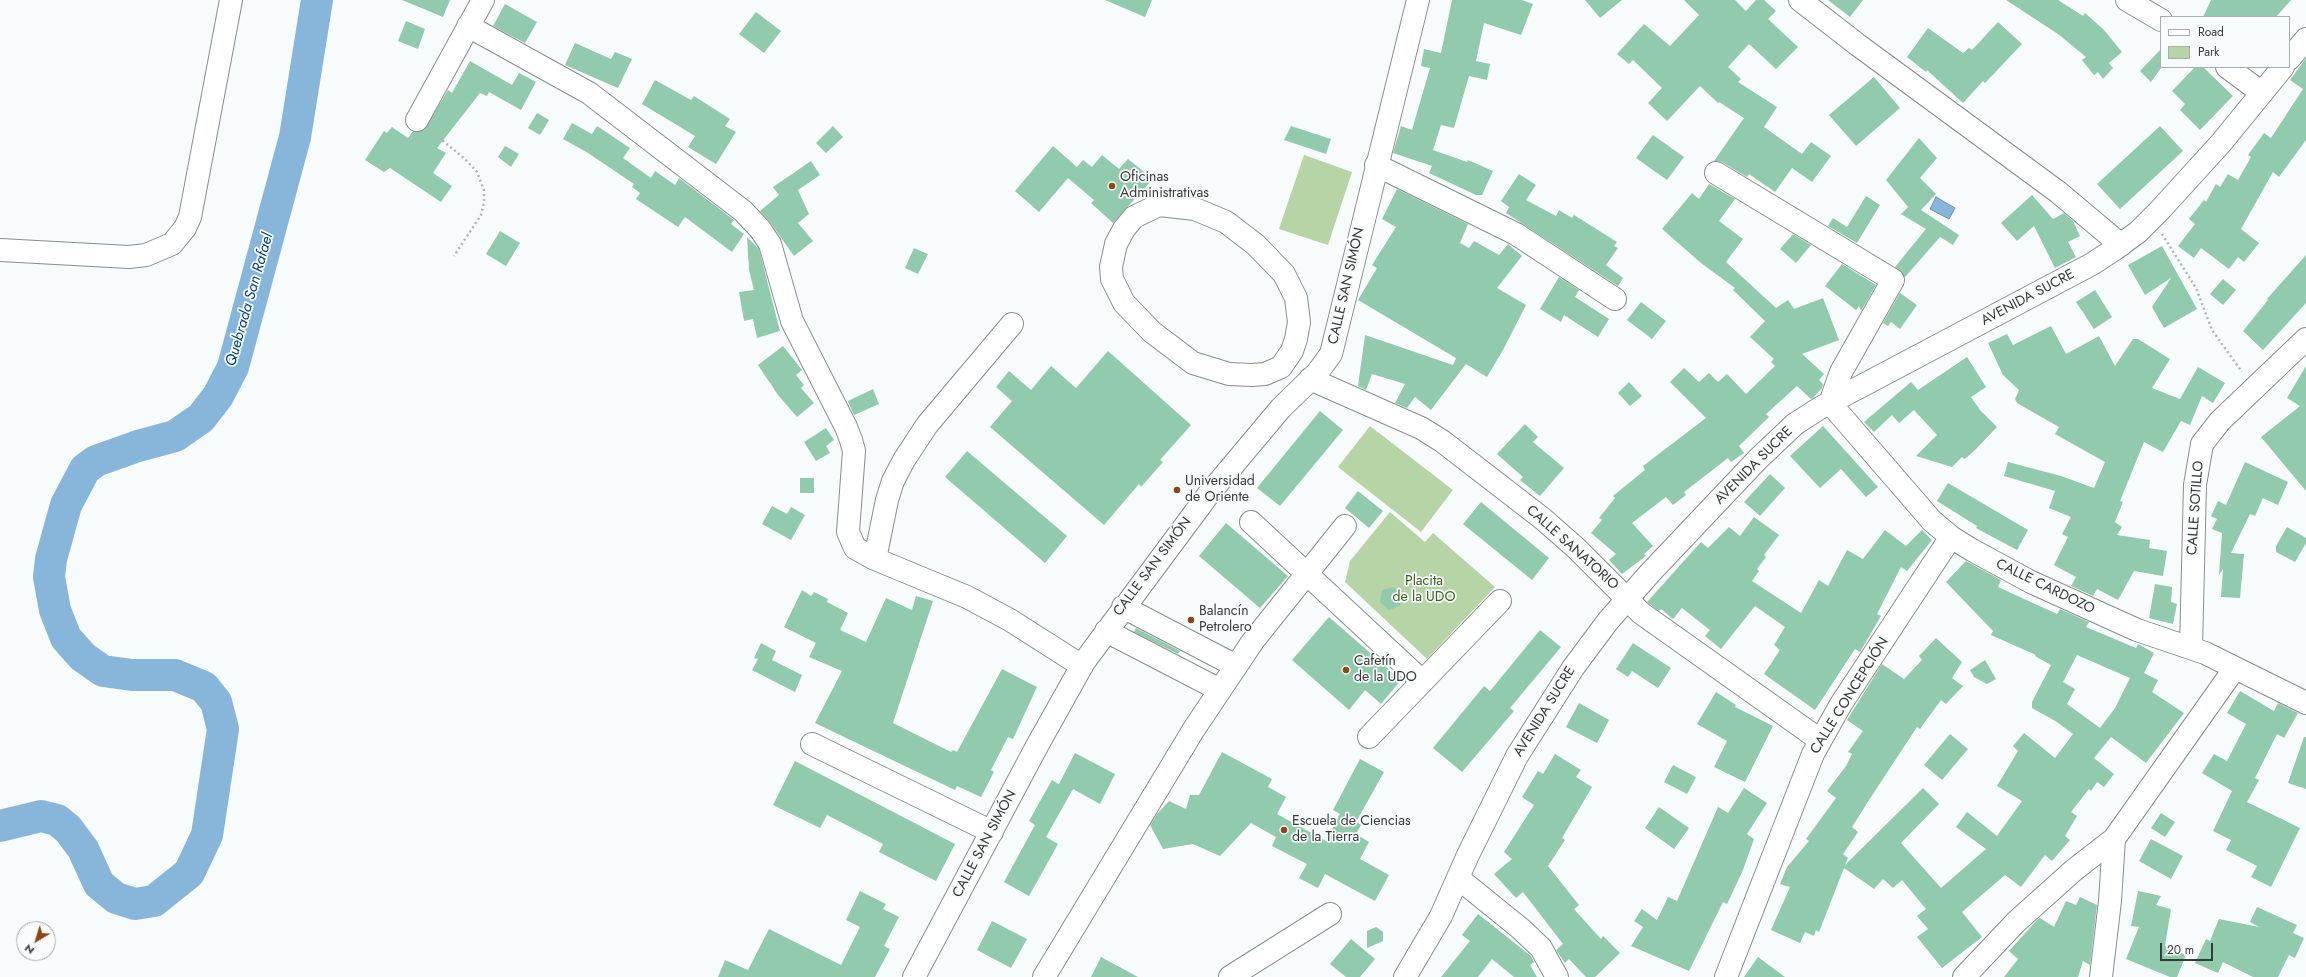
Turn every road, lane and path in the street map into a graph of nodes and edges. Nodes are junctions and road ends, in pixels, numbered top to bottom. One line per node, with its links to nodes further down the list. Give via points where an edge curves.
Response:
1 (231, 0): 18 (street, via 190,217 172,244 146,255 129,257)
2 (483, 0): 7 (street)
3 (1418, 0): 14 (street, CALLE SAN SIMÓN)
4 (1800, 0): 17 (street, via 2058,192)
5 (2127, 0): 6 (street)
6 (2160, 19)
7 (468, 26): 13 (street); 30 (street, via 589,93 743,211 760,229 770,244 792,321 851,440 854,451 848,532 850,539 855,548)
8 (2306, 39): 9 (street)
9 (2290, 58)
10 (2228, 68): 12 (street)
11 (2282, 68): 12 (street, AVENIDA SUCRE)
12 (2262, 93): 16 (street, AVENIDA SUCRE)
13 (417, 120): 19 (path, via 465,159 477,172 484,190 484,203 480,215)
14 (1376, 165): 20 (street, via 1516,234); 24 (street, CALLE SAN SIMÓN, via 1336,340 1331,354)
15 (1716, 173): 26 (street, via 1893,280 1841,372)
16 (2150, 220): 17 (street, AVENIDA SUCRE); 25 (path, via 2164,237 2196,288 2212,330)
17 (2121, 245): 26 (street, AVENIDA SUCRE, via 2092,264)
18 (0, 250)
19 (454, 256)
20 (1616, 299)
21 (1012, 324): 30 (street, via 928,425 904,460 887,500)
22 (2306, 338): 25 (street, CALLE SOTILLO)
23 (1281, 367): 23 (street, via 1292,351 1299,322 1296,298 1291,286 1273,262 1226,222 1195,209 1159,205 1134,217 1118,238 1111,267 1116,290 1136,317 1173,350 1193,363 1230,374 1265,374); 24 (street, CALLE SANATORIO)
24 (1307, 381): 32 (street, CALLE SANATORIO, via 1415,425 1442,441 1542,519); 34 (street, CALLE SAN SIMÓN, via 1208,495)
25 (2255, 387): 36 (street, CALLE SOTILLO, via 2210,431 2202,444 2199,456 2195,485)
26 (1830, 403): 29 (street, CALLE CARDOZO, via 1910,497); 32 (street, AVENIDA SUCRE, via 1780,436)
27 (1251, 522): 31 (street)
28 (1345, 526): 31 (street)
29 (1951, 537): 36 (street, CALLE CARDOZO, via 2031,582 2103,616); 44 (street, CALLE CONCEPCIÓN)
30 (875, 559): 37 (street, via 967,597 1010,620)
31 (1308, 573): 38 (street); 40 (street)
32 (1628, 599): 44 (street, CALLE SANATORIO, via 1641,613); 48 (street, AVENIDA SUCRE, via 1590,644 1517,756)
33 (1500, 601): 40 (street)
34 (1123, 607): 35 (street, CALLE SAN SIMÓN); 38 (street)
35 (1106, 631): 37 (street, CALLE SAN SIMÓN); 41 (street)
36 (2191, 648): 39 (street, CALLE CARDOZO)
37 (1082, 666): 46 (street, CALLE SAN SIMÓN)
38 (1236, 666): 41 (street)
39 (2235, 668): 42 (street, CALLE CARDOZO); 47 (street)
40 (1422, 681): 43 (street)
41 (1220, 690): 51 (street)
42 (2306, 703)
43 (1368, 737)
44 (1820, 740): 55 (street, CALLE CONCEPCIÓN, via 1804,774)
45 (812, 744): 46 (street)
46 (992, 832): 50 (street, CALLE SAN SIMÓN)
47 (2114, 839): 56 (street, via 2074,870 2016,922); 57 (street)
48 (1458, 878): 53 (street, AVENIDA SUCRE, via 1430,938); 54 (street, via 1521,929 1540,948)
49 (1330, 914): 52 (street)
50 (914, 977)
51 (1044, 977)
52 (1230, 977)
53 (1405, 977)
54 (1557, 977)
55 (1726, 977)
56 (1964, 977)
57 (2101, 977)

